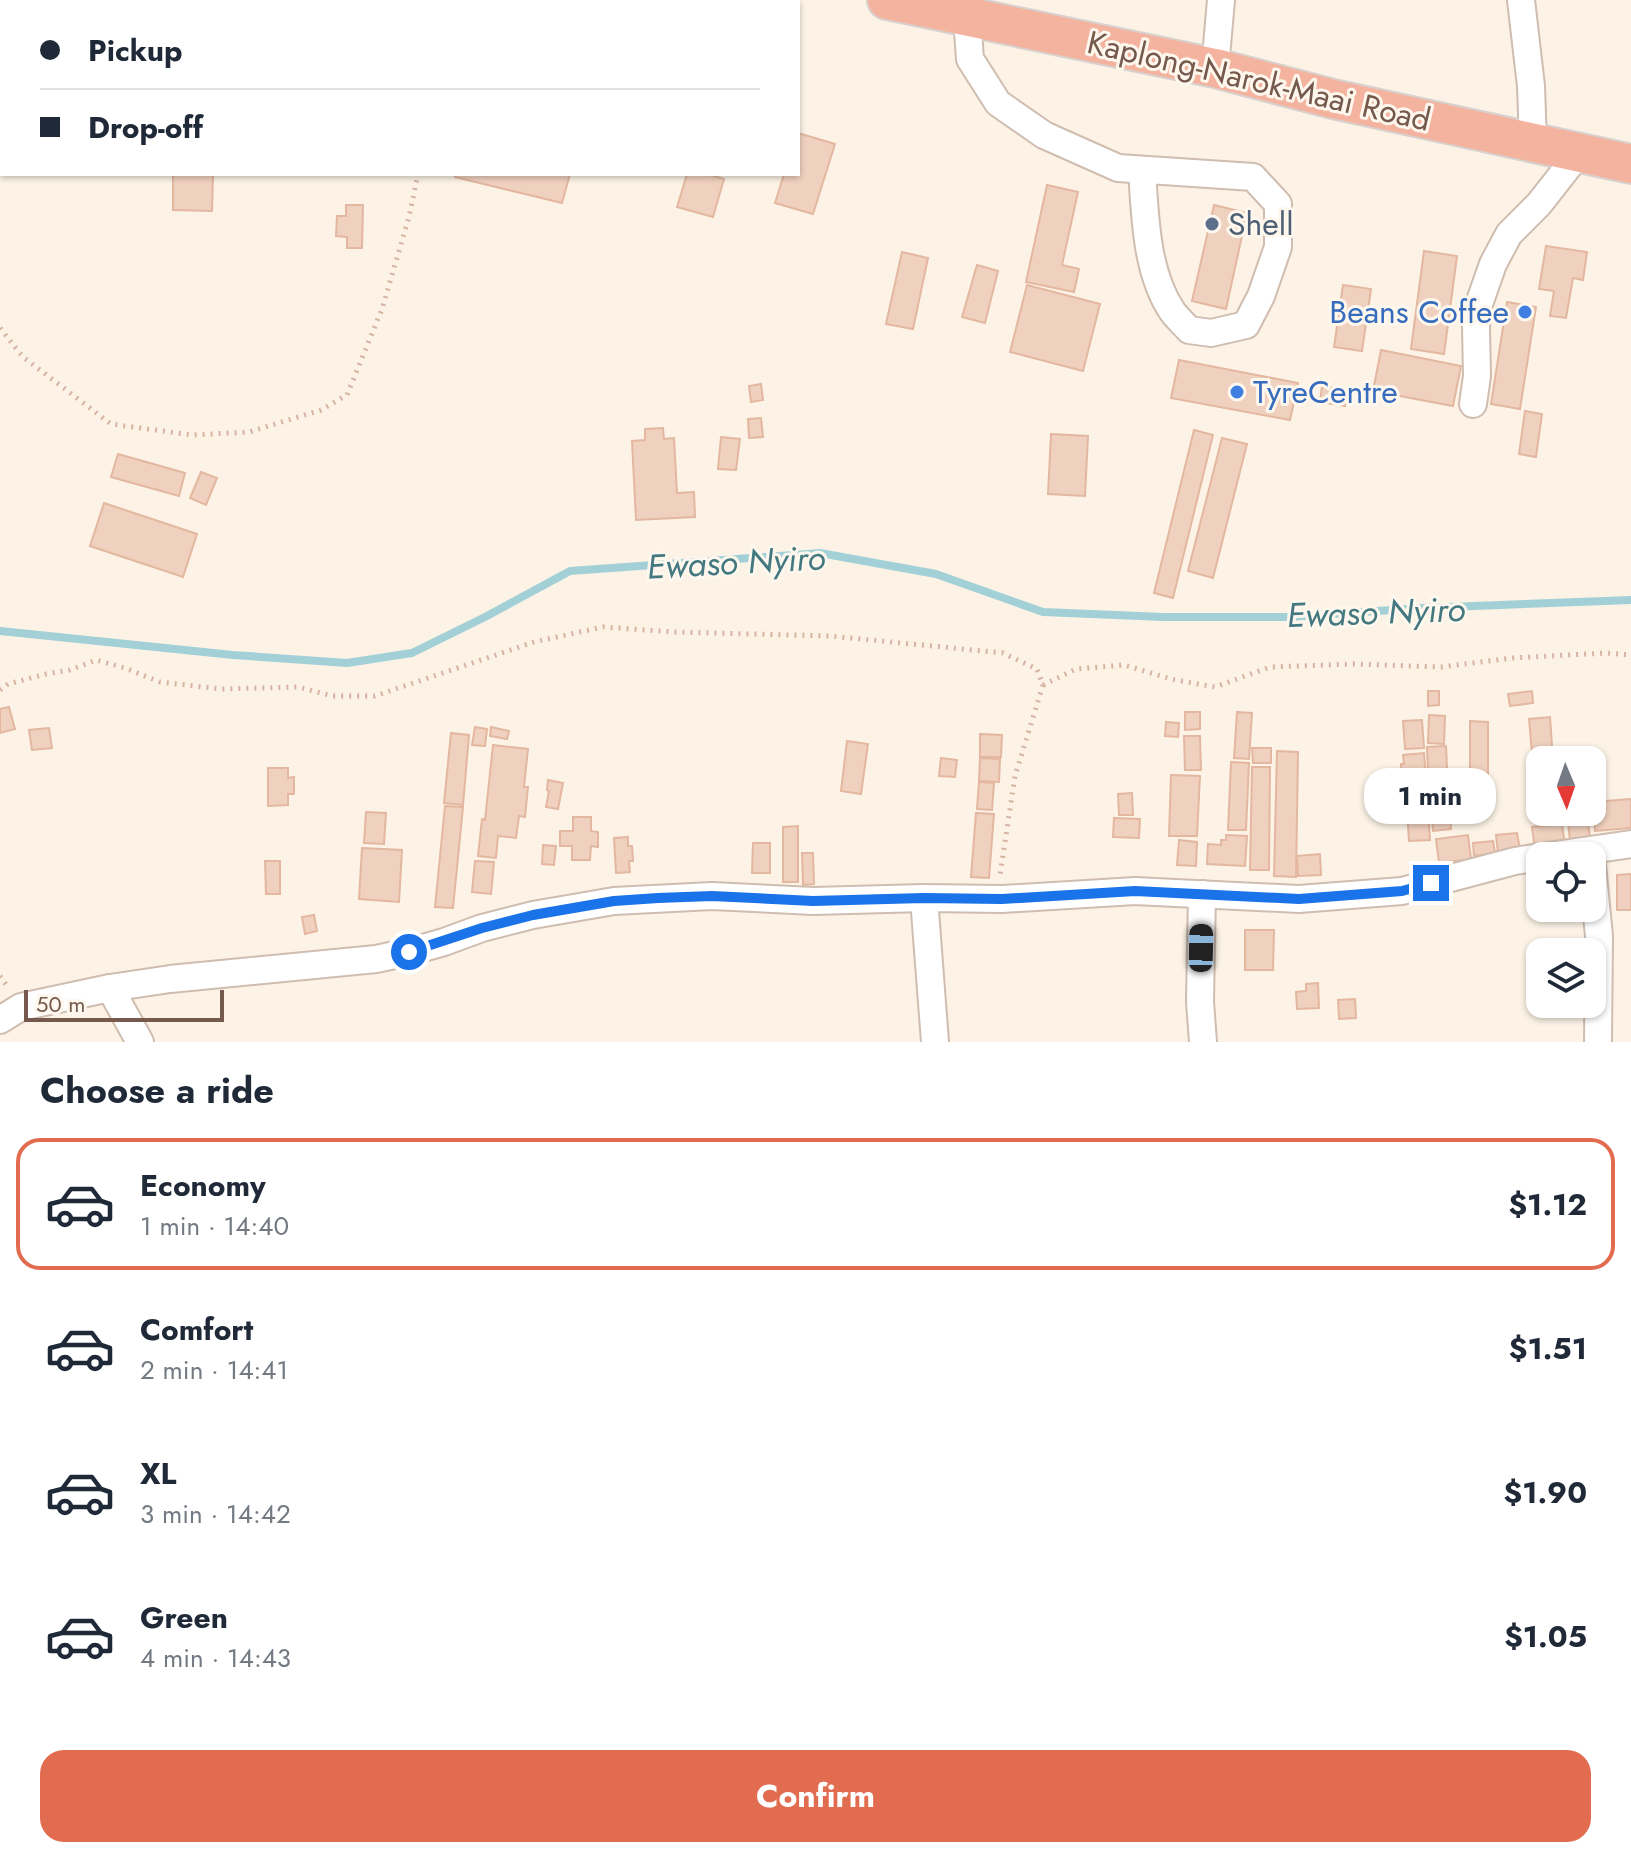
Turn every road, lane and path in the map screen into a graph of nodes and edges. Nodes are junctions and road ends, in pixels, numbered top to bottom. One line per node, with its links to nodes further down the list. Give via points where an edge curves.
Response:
1 (887, 0): 4 (highway, Kaplong-Narok-Maai Road)
2 (1221, 0): 5 (street)
3 (1521, 0): 6 (street)
4 (967, 18): 5 (highway, Kaplong-Narok-Maai Road); 9 (street, via 970,59 998,103 1044,135 1118,168)
5 (1215, 68): 6 (highway, Kaplong-Narok-Maai Road)
6 (1533, 143): 7 (highway, Kaplong-Narok-Maai Road)
7 (1579, 153): 8 (highway, Kaplong-Narok-Maai Road); 12 (street, via 1509,234 1493,264 1479,304)
8 (1631, 164)
9 (1142, 170): 9 (street, via 1253,177 1278,204 1278,247 1246,325 1211,333 1189,330 1172,311 1152,266)
10 (418, 176): 11 (path, via 382,309 347,395 321,410 249,432 192,435 111,424 23,357)
11 (0, 328)
12 (1473, 404)
13 (1631, 655): 14 (path, via 1513,658 1441,667 1270,667 1215,687 1124,665 1076,669)
14 (1043, 685): 15 (path, via 1037,669 1003,653 830,636 603,627 534,642 375,696 160,682 96,660); 21 (path, via 1015,776 1000,875)
15 (0, 690)
16 (1631, 844): 17 (street)
17 (1606, 852)
18 (1526, 859): 19 (street, via 1402,891 1299,899)
19 (1202, 894): 21 (street, via 1135,891); 27 (street)
20 (924, 898): 21 (street); 23 (street, via 813,901 712,896 614,901 533,915 376,959); 26 (street)
21 (1002, 899)
22 (1598, 922): 28 (street)
23 (110, 988): 24 (street, via 21,1007); 25 (street)
24 (0, 1020)
25 (140, 1042)
26 (935, 1042)
27 (1203, 1042)
28 (1598, 1042)

